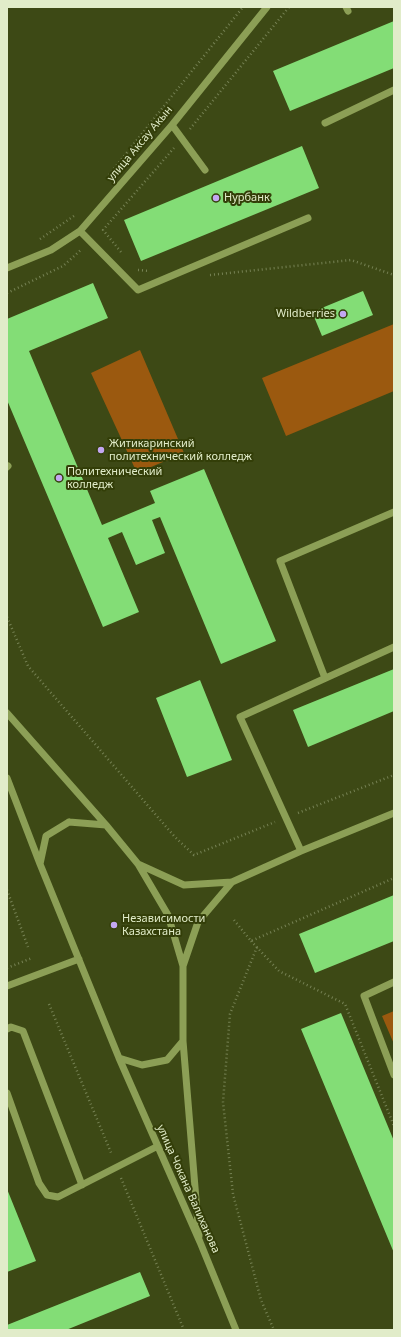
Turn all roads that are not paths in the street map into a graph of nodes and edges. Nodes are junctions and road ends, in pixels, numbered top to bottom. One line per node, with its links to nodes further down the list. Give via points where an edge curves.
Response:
1 (267, 7): 4 (street, улица Аксау Акын)
2 (394, 90): 3 (street)
3 (325, 123)
4 (172, 125): 5 (street); 7 (street, улица Аксау Акын)
5 (205, 170)
6 (308, 218): 7 (street, via 138,290)
7 (80, 231): 8 (street, улица Аксау Акын, via 52,250)
8 (7, 268)
9 (394, 512): 11 (street, via 280,561)
10 (394, 647): 11 (street)
11 (325, 678): 16 (street, via 240,717)
12 (7, 713): 15 (street)
13 (7, 778): 17 (street)
14 (394, 813): 16 (street)
15 (106, 825): 17 (street, via 69,822 46,836); 18 (street)
16 (301, 851): 19 (street)
17 (40, 864): 20 (street, улица Чокана Валиханова)
18 (138, 864): 19 (street, via 184,885); 21 (street, via 168,915)
19 (232, 882): 21 (street, via 198,922)
20 (78, 959): 23 (street); 26 (street, улица Чокана Валиханова)
21 (183, 966): 25 (street)
22 (394, 982): 27 (street, via 364,996)
23 (7, 986)
24 (7, 1029): 30 (street, via 11,1027 23,1031)
25 (183, 1041): 26 (street, via 167,1060 142,1065); 31 (street)
26 (119, 1058): 29 (street, улица Чокана Валиханова)
27 (394, 1075)
28 (7, 1093): 30 (street, via 39,1183 47,1195 58,1198)
29 (158, 1146): 30 (street); 31 (street, улица Чокана Валиханова)
30 (82, 1185)
31 (200, 1242): 32 (street, улица Чокана Валиханова)
32 (236, 1330)

